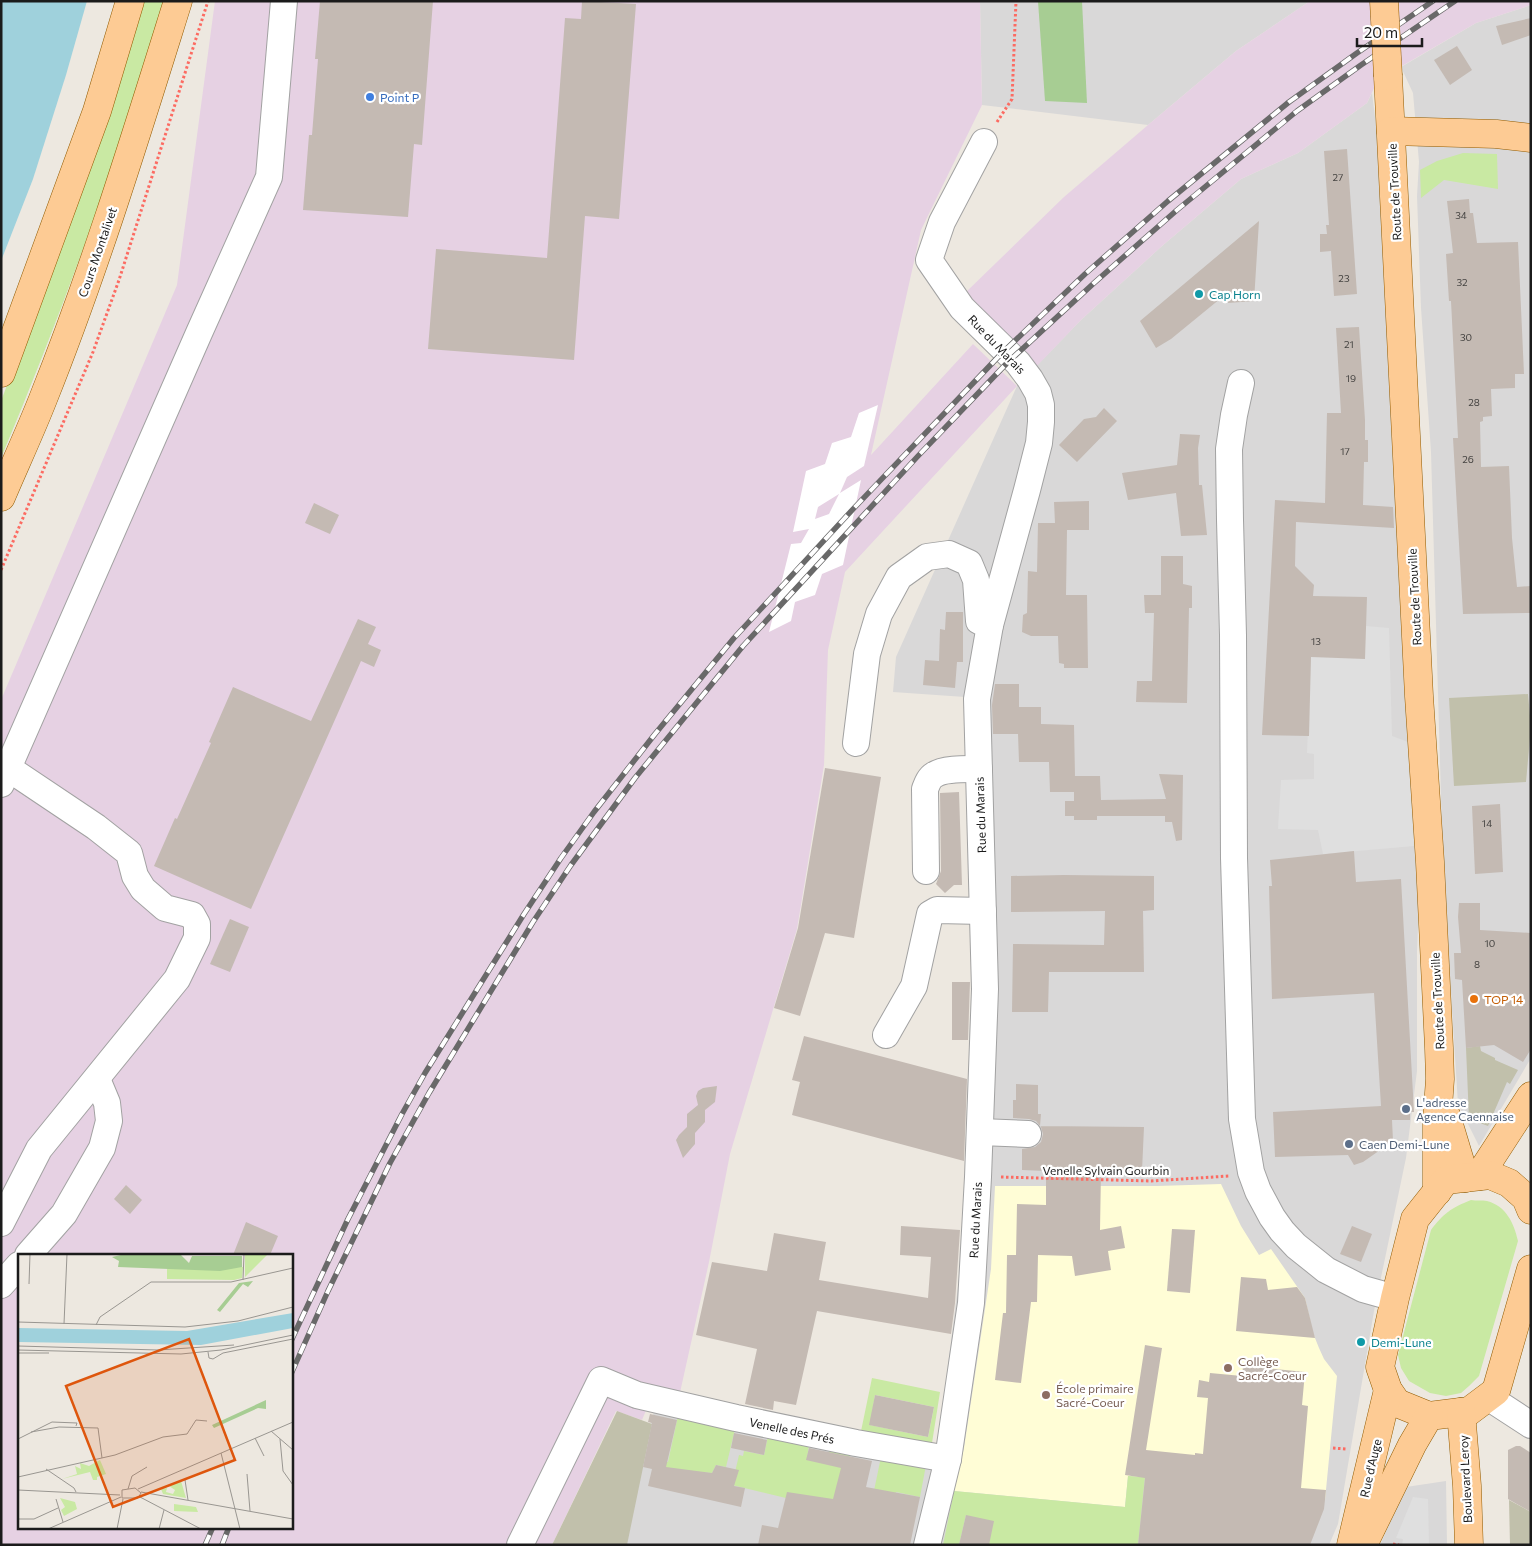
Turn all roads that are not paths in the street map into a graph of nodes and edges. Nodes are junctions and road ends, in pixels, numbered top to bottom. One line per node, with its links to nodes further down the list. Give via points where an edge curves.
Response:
1 (130, 1): 8 (main road, via 97,111)
2 (178, 1): 10 (main road, Cours Montalivet, via 88,278 43,400)
3 (284, 1): 14 (street, via 269,177)
4 (1384, 1): 5 (main road, Route de Trouville, bridge)
5 (1391, 131): 6 (main road); 19 (main road, Route de Trouville)
6 (1531, 138)
7 (984, 142): 11 (street, Rue du Marais, via 942,222 928,260 962,308 1018,363 1038,393 1041,405 1039,443)
8 (1, 373)
9 (1241, 383): 31 (street, via 1229,450 1234,858 1242,1119 1251,1172 1265,1205 1282,1231 1326,1270 1363,1289)
10 (1, 497)
11 (990, 625): 12 (street, via 979,621 976,580 969,564 948,554 927,557 899,577 879,614 867,654); 13 (street, Rue du Marais, via 977,699)
12 (856, 743)
13 (979, 769): 15 (street, via 935,773 929,779 925,789); 16 (street, Rue du Marais)
14 (5, 776): 18 (street, via 96,827 128,853 143,889 165,908 192,915 197,924 197,938 177,980)
15 (926, 871)
16 (983, 911): 17 (street, via 937,910 930,914 914,986); 21 (street, Rue du Marais, via 985,989)
17 (886, 1035)
18 (97, 1079): 26 (street, via 39,1149); 27 (street, via 107,1103 109,1121 102,1148 64,1214)
19 (1440, 1079): 23 (main road, via 1446,1118); 24 (main road, Route de Trouville)
20 (1531, 1096): 23 (main road, via 1489,1162)
21 (980, 1132): 22 (street); 37 (street, Rue du Marais, via 970,1303)
22 (1028, 1134)
23 (1472, 1177): 24 (main road, via 1446,1180); 25 (main road, via 1490,1175 1509,1183 1526,1198)
24 (1437, 1192): 31 (main road, via 1415,1219)
25 (1530, 1208)
26 (1, 1223)
27 (29, 1254)
28 (18, 1267): 30 (street)
29 (1531, 1269): 33 (main road, via 1496,1391)
30 (1, 1285)
31 (1395, 1298): 32 (main road, via 1380,1367)
32 (1388, 1390): 35 (main road, via 1397,1403); 40 (main road, Rue d'Auge)
33 (1488, 1397): 34 (main road, via 1468,1412); 36 (street)
34 (1461, 1412): 35 (main road); 42 (main road, Boulevard Leroy)
35 (1429, 1416): 41 (main road, Rue d'Auge)
36 (1531, 1425)
37 (948, 1459): 38 (street, Venelle des Prés, via 856,1443 637,1394 601,1380); 39 (street, Rue du Marais)
38 (520, 1545)
39 (927, 1545)
40 (1351, 1545)
41 (1363, 1545)
42 (1469, 1545)

